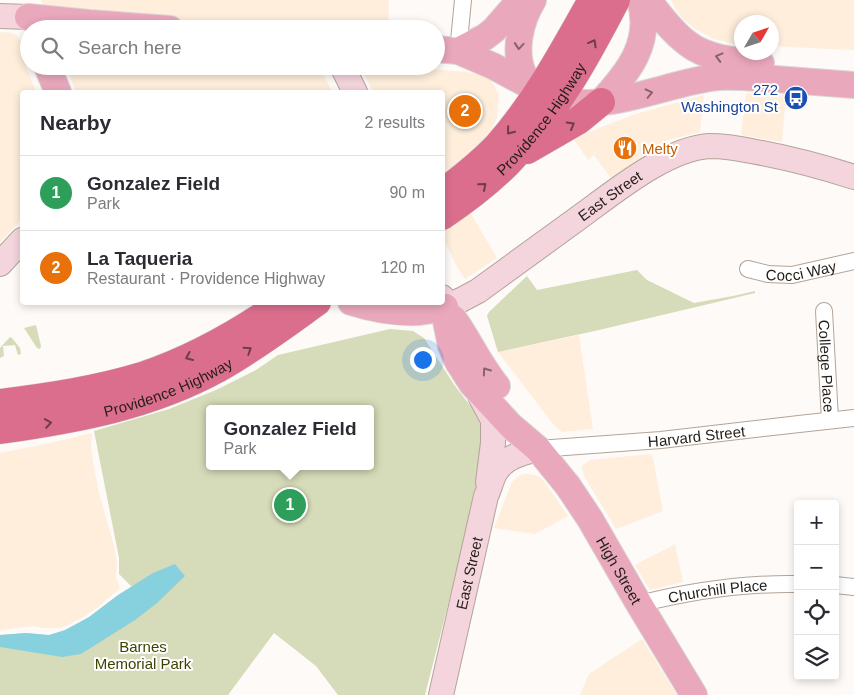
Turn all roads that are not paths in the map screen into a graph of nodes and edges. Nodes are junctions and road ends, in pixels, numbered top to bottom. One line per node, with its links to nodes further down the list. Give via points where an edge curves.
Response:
1 (463, 0): 11 (street)
2 (520, 0): 11 (main road, via 486,37)
3 (533, 0): 18 (main road, one-way to 18, via 523,22 519,65 530,85)
4 (592, 0): 18 (highway, Providence Highway, via 562,53)
5 (616, 0): 18 (highway, Providence Highway, one-way to 5, via 581,64)
6 (640, 0): 19 (main road, via 644,24 640,47 626,73)
7 (648, 0): 12 (main road, one-way to 7, via 743,61 698,51 675,33)
8 (27, 15): 9 (main road); 10 (main road)
9 (0, 16)
10 (66, 20)
11 (447, 50): 18 (main road, via 493,66)
12 (854, 69)
13 (51, 75): 16 (main road)
14 (346, 75): 17 (main road)
15 (854, 85): 19 (main road, one-way to 15, via 718,77)
16 (57, 90)
17 (354, 90)
18 (549, 96): 19 (main road, via 581,103); 20 (highway, Providence Highway, via 534,134); 22 (highway, Providence Highway, one-way to 22, via 470,171)
19 (601, 102): 20 (highway, one-way to 19, via 579,120)
20 (513, 158): 22 (highway, Providence Highway, one-way to 20, via 480,189)
21 (854, 177): 27 (main road, East Street, via 794,160 724,146 686,151 639,176 478,291 461,300)
22 (445, 203)
23 (20, 242): 25 (main road)
24 (854, 261): 26 (street, Cocci Way, via 792,275)
25 (0, 264)
26 (748, 270)
27 (445, 302)
28 (445, 304): 40 (main road, High Street, one-way to 28, via 517,412 478,360)
29 (303, 305): 33 (highway, Providence Highway)
30 (363, 305): 31 (main road, via 382,310 418,312)
31 (436, 305)
32 (444, 305): 35 (main road, High Street, via 451,346)
33 (284, 309): 36 (highway, Providence Highway, one-way to 36, via 189,358 142,376 77,391); 39 (highway, Providence Highway, one-way to 33, via 128,406 196,380 223,366)
34 (824, 311): 38 (street, College Place)
35 (472, 384): 40 (main road, High Street, via 511,426); 41 (main road, via 493,420)
36 (0, 403)
37 (854, 418): 38 (street, Harvard Street)
38 (830, 420): 40 (street, Harvard Street, via 661,440)
39 (0, 430)
40 (538, 449): 41 (main road, East Street, via 504,462 496,471); 45 (main road, High Street, via 579,502)
41 (486, 496): 46 (main road, East Street)
42 (794, 584): 45 (street, Churchill Place, via 716,588)
43 (839, 585): 44 (street)
44 (854, 586)
45 (639, 604): 47 (main road, High Street)
46 (441, 695)
47 (694, 695)

